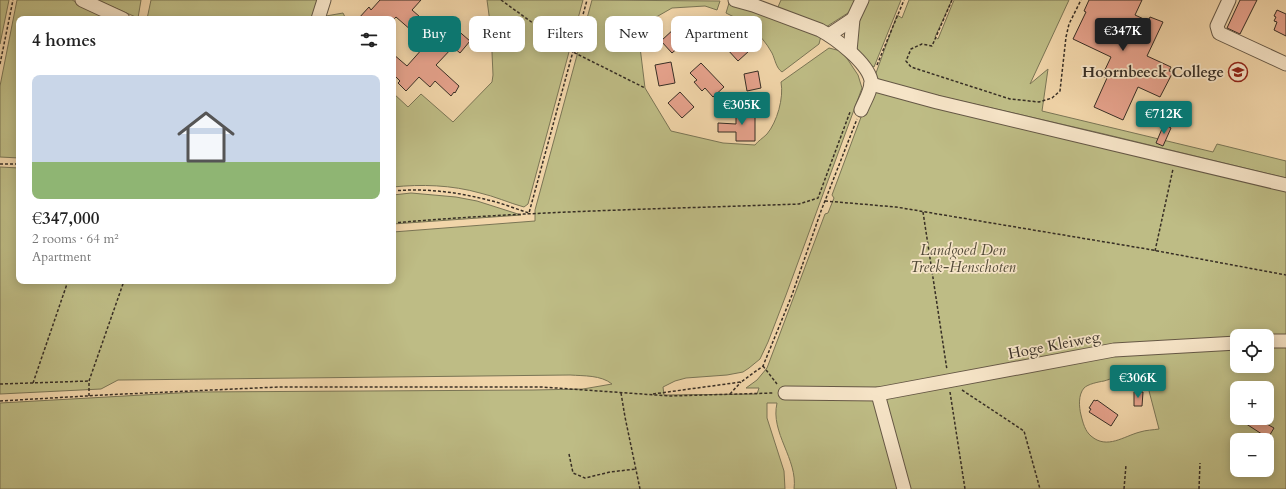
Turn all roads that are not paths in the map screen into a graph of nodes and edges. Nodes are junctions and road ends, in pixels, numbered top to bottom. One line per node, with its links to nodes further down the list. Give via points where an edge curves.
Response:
1 (82, 0): 6 (street)
2 (324, 0): 7 (street)
3 (735, 0): 9 (street, via 752,4)
4 (862, 0): 8 (street)
5 (1229, 0): 11 (street, via 1217,26 1219,33)
6 (117, 16)
7 (319, 16)
8 (853, 19): 9 (street); 10 (street)
9 (829, 35): 10 (street)
10 (850, 51): 12 (street, via 865,69)
11 (1286, 64)
12 (871, 82): 13 (street); 14 (street, via 937,102)
13 (856, 110)
14 (1286, 185)
15 (1274, 341): 16 (street)
16 (1286, 341)
17 (1230, 342): 19 (street, Hoge Kleiweg, via 1114,350)
18 (785, 393): 19 (street, Hoge Kleiweg)
19 (878, 394): 20 (street)
20 (904, 489)

